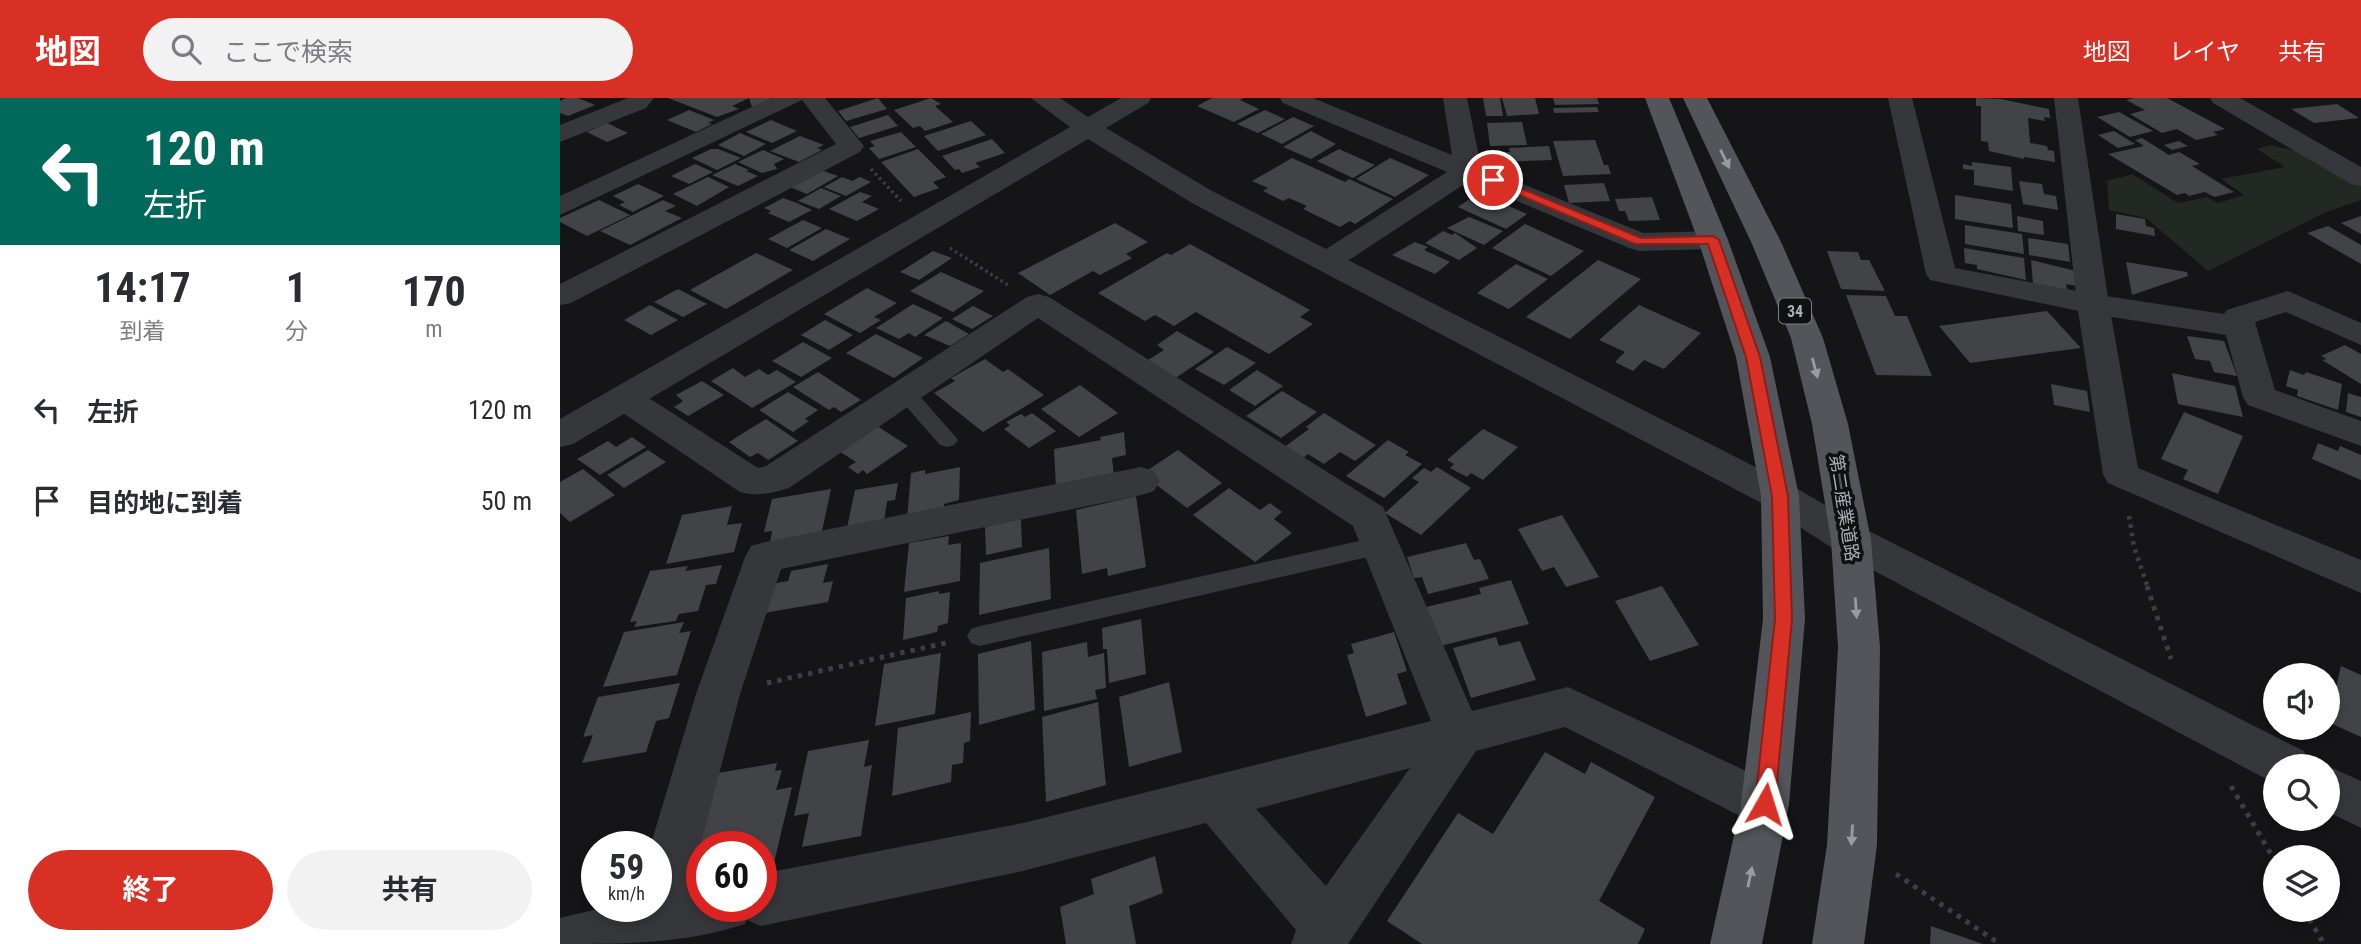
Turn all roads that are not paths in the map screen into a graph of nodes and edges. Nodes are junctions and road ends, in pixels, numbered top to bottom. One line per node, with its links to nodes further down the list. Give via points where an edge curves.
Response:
1 (642, 98): 14 (street)
2 (791, 98): 17 (street)
3 (812, 98): 20 (street, via 850,146)
4 (1043, 98): 13 (street)
5 (1139, 98): 13 (street)
6 (1292, 98): 15 (street)
7 (1455, 98): 15 (street)
8 (1657, 98): 18 (main road)
9 (1695, 98): 31 (main road, 第二産業道路 / 34, one-way to 31, via 1767,244 1807,338 1830,424)
10 (1900, 98): 21 (street, via 1941,274)
11 (2066, 98): 21 (street)
12 (2222, 98): 16 (street)
13 (1087, 129): 19 (street, via 1191,191); 25 (street)
14 (560, 134)
15 (1468, 170): 18 (street, via 1639,242); 19 (street)
16 (2361, 178)
17 (560, 207)
18 (1713, 240): 30 (main road, via 1753,357)
19 (1326, 262): 30 (street)
20 (560, 296)
21 (2093, 304): 22 (street); 33 (street, via 2121,474)
22 (2240, 327): 23 (street, via 2238,317 2288,300); 26 (street, via 2260,397)
23 (2361, 335)
24 (904, 391): 25 (street, via 776,478 753,482); 28 (lane); 32 (street, via 1038,304 1370,517)
25 (626, 398): 27 (street)
26 (2361, 434)
27 (560, 435)
28 (947, 440)
29 (1141, 481): 43 (street, via 765,557 718,694)
30 (1780, 496): 31 (street); 39 (main road, via 1784,619)
31 (1851, 540): 36 (street); 47 (main road, 第二産業道路 / 34, one-way to 47, via 1859,647 1852,845)
32 (1381, 545): 34 (lane); 35 (street)
33 (2361, 577)
34 (980, 636)
35 (1461, 736): 38 (street); 39 (street, via 1568,707); 44 (street)
36 (2264, 754)
37 (2340, 794): 40 (street)
38 (1215, 799): 41 (street, via 1023,847); 44 (street)
39 (1765, 804): 46 (main road, one-way to 39)
40 (2361, 805)
41 (777, 897)
42 (686, 920): 43 (street)
43 (650, 933): 45 (street)
44 (1323, 935)
45 (560, 944)
46 (1736, 944)
47 (1838, 944)

